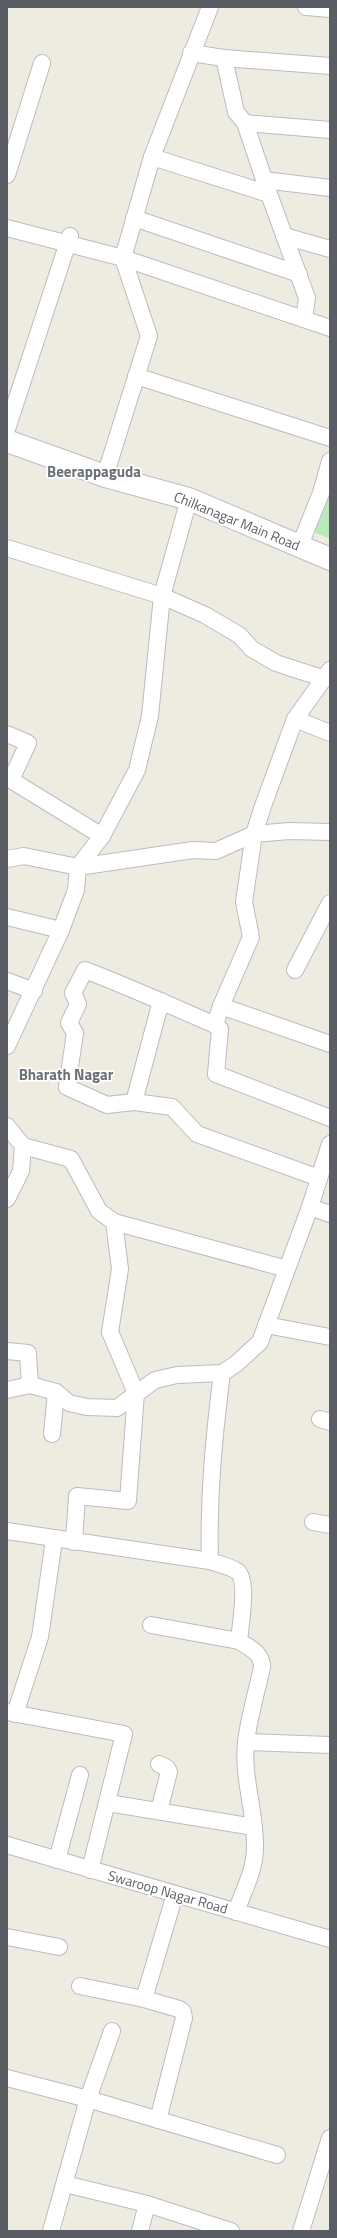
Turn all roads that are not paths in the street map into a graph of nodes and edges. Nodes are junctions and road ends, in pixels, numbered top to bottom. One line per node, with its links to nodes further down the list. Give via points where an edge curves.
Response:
1 (210, 7): 4 (street)
2 (306, 7): 3 (street)
3 (330, 9)
4 (191, 53): 5 (street); 10 (street)
5 (224, 58): 7 (street); 8 (street, via 236,112)
6 (42, 63): 11 (street)
7 (330, 66)
8 (245, 123): 9 (street); 12 (street)
9 (330, 130)
10 (152, 157): 12 (street); 14 (street)
11 (7, 175)
12 (266, 187): 13 (street); 16 (street)
13 (330, 188)
14 (134, 218): 19 (street); 20 (street)
15 (7, 228): 17 (street)
16 (284, 236): 18 (street); 20 (street)
17 (69, 239): 19 (street); 24 (street)
18 (330, 249)
19 (123, 258): 21 (street); 23 (street, via 149,336)
20 (299, 274): 21 (street, via 307,298)
21 (304, 320): 22 (street)
22 (330, 328)
23 (136, 376): 25 (street); 28 (street)
24 (7, 429)
25 (330, 438)
26 (7, 441): 28 (main road, Chilkanagar Main Road)
27 (330, 461): 30 (street)
28 (105, 476): 29 (main road, Chilkanagar Main Road)
29 (189, 500): 30 (main road, Chilkanagar Main Road); 33 (street)
30 (300, 545): 32 (main road, Chilkanagar Main Road)
31 (7, 548): 33 (street)
32 (330, 559)
33 (162, 596): 34 (street, via 205,615 239,635 252,649 276,663); 40 (street, via 150,716 137,770)
34 (327, 674): 35 (street)
35 (295, 719): 36 (street); 39 (street)
36 (330, 733)
37 (7, 734): 40 (street, via 28,743 11,780)
38 (330, 832): 39 (street, via 289,831)
39 (254, 834): 42 (street, via 216,851 193,850); 50 (street, via 244,902 251,937)
40 (102, 836): 42 (street)
41 (7, 859): 42 (street, via 24,856)
42 (78, 867): 45 (street, via 76,890)
43 (330, 903): 46 (street)
44 (7, 917): 45 (street)
45 (61, 930): 48 (street)
46 (295, 970)
47 (7, 981): 48 (street)
48 (34, 991): 53 (street)
49 (161, 1001): 51 (street); 54 (street); 54 (street, via 85,970 73,992 78,1004 69,1023 75,1033 67,1087 107,1105)
50 (221, 1006): 51 (street); 52 (street)
51 (215, 1025): 55 (street, via 220,1029 216,1074)
52 (330, 1044)
53 (7, 1046)
54 (134, 1102): 59 (street, via 172,1108 197,1134)
55 (330, 1118)
56 (7, 1126): 58 (street)
57 (330, 1144): 59 (street)
58 (23, 1146): 60 (street, via 21,1171); 63 (street, via 71,1160 99,1210)
59 (319, 1178): 61 (street)
60 (7, 1199)
61 (310, 1207): 62 (street); 64 (street)
62 (330, 1214)
63 (114, 1222): 64 (street); 72 (street, via 120,1269 110,1332)
64 (286, 1269): 65 (street)
65 (266, 1325): 66 (street); 68 (street, via 260,1342)
66 (330, 1337)
67 (7, 1351): 69 (street, via 28,1353)
68 (222, 1373): 72 (street, via 177,1375 155,1380); 79 (street, via 210,1470)
69 (30, 1385): 70 (street); 71 (street)
70 (7, 1390)
71 (56, 1392): 72 (street, via 69,1403 87,1407 117,1408); 73 (street)
72 (136, 1393): 78 (street, via 128,1501 77,1496)
73 (52, 1434)
74 (313, 1522): 75 (street)
75 (330, 1525)
76 (7, 1531): 77 (street)
77 (54, 1540): 78 (street); 82 (street, via 40,1637)
78 (74, 1542): 79 (street)
79 (210, 1560): 81 (street, via 237,1571 243,1582)
80 (151, 1626): 81 (street)
81 (239, 1641): 83 (street, via 262,1660)
82 (11, 1713): 87 (street, via 124,1734)
83 (246, 1742): 84 (street); 89 (street, via 247,1787)
84 (330, 1746)
85 (159, 1764): 88 (street, via 169,1772)
86 (80, 1775): 91 (street)
87 (108, 1803): 88 (street); 92 (street)
88 (159, 1811): 89 (street)
89 (254, 1827): 94 (street, via 255,1850 251,1872)
90 (7, 1846): 91 (street, Swaroop Nagar Road)
91 (57, 1860): 92 (street, Swaroop Nagar Road)
92 (90, 1870): 93 (street, Swaroop Nagar Road)
93 (175, 1894): 94 (street, Swaroop Nagar Road); 99 (street)
94 (236, 1912): 96 (street, Swaroop Nagar Road)
95 (7, 1937): 97 (street)
96 (330, 1939)
97 (59, 1947)
98 (80, 1986): 99 (street)
99 (144, 1999): 103 (street, via 179,2009 183,2012 184,2018)
100 (112, 2031): 102 (street)
101 (7, 2078): 102 (street)
102 (88, 2099): 103 (street); 106 (street)
103 (158, 2120): 105 (street)
104 (330, 2138): 111 (street)
105 (277, 2155)
106 (65, 2184): 107 (street); 108 (street)
107 (147, 2204): 109 (street); 110 (street)
108 (51, 2231)
109 (140, 2231)
110 (231, 2231)
111 (300, 2231)

